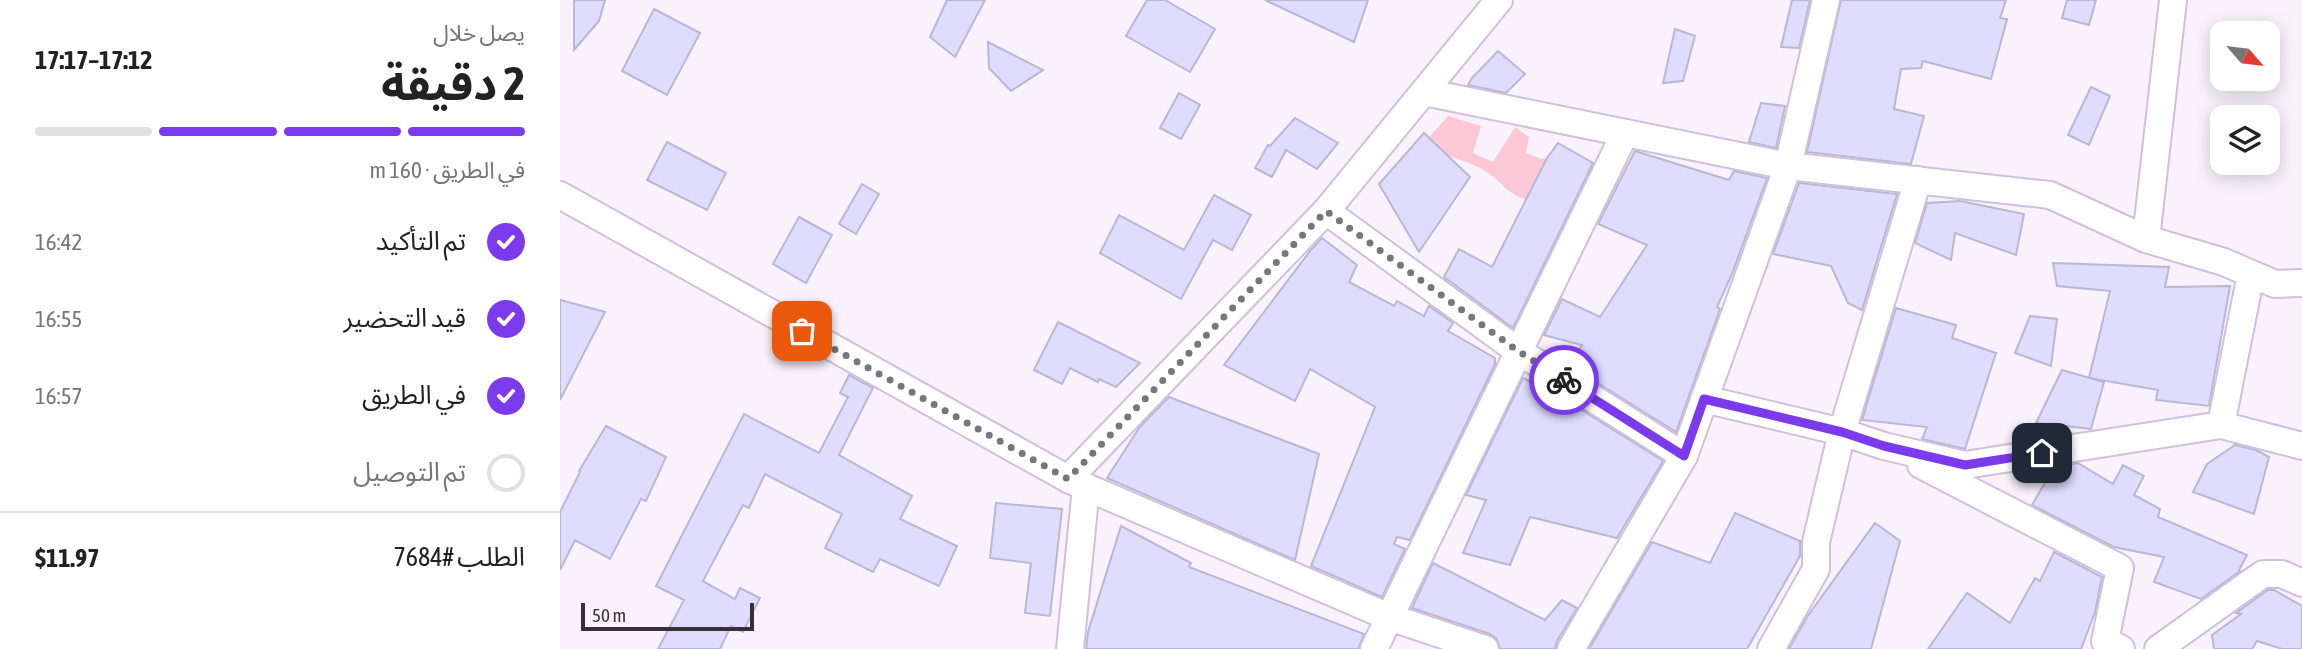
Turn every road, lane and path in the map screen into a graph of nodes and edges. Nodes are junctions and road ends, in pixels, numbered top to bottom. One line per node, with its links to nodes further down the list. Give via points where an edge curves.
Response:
1 (1499, 0): 4 (street)
2 (1826, 0): 6 (street)
3 (2173, 0): 10 (street)
4 (1424, 92): 5 (street); 9 (street)
5 (1625, 133): 6 (street); 13 (street)
6 (1788, 166): 7 (street); 14 (street)
7 (1917, 180): 10 (street, via 2050,195); 16 (street)
8 (560, 195): 20 (street)
9 (1326, 211): 13 (street); 20 (street)
10 (2146, 239): 11 (street)
11 (2251, 274): 12 (street, via 2275,284); 15 (street)
12 (2302, 283)
13 (1518, 351): 19 (street); 22 (street)
14 (1704, 399): 16 (street); 19 (street)
15 (2221, 425): 17 (street, via 1965,465); 18 (street)
16 (1842, 432): 17 (street); 27 (street, via 1816,542 1816,569)
17 (1884, 446): 28 (street, via 2120,568 2105,641)
18 (2302, 446)
19 (1684, 456): 26 (street)
20 (1077, 483): 22 (street); 23 (street)
21 (2302, 583): 29 (street, via 2282,574 2263,574)
22 (1389, 617): 24 (street); 25 (street)
23 (1070, 649)
24 (1374, 649)
25 (1485, 649)
26 (1571, 649)
27 (1770, 649)
28 (2121, 649)
29 (2158, 649)

